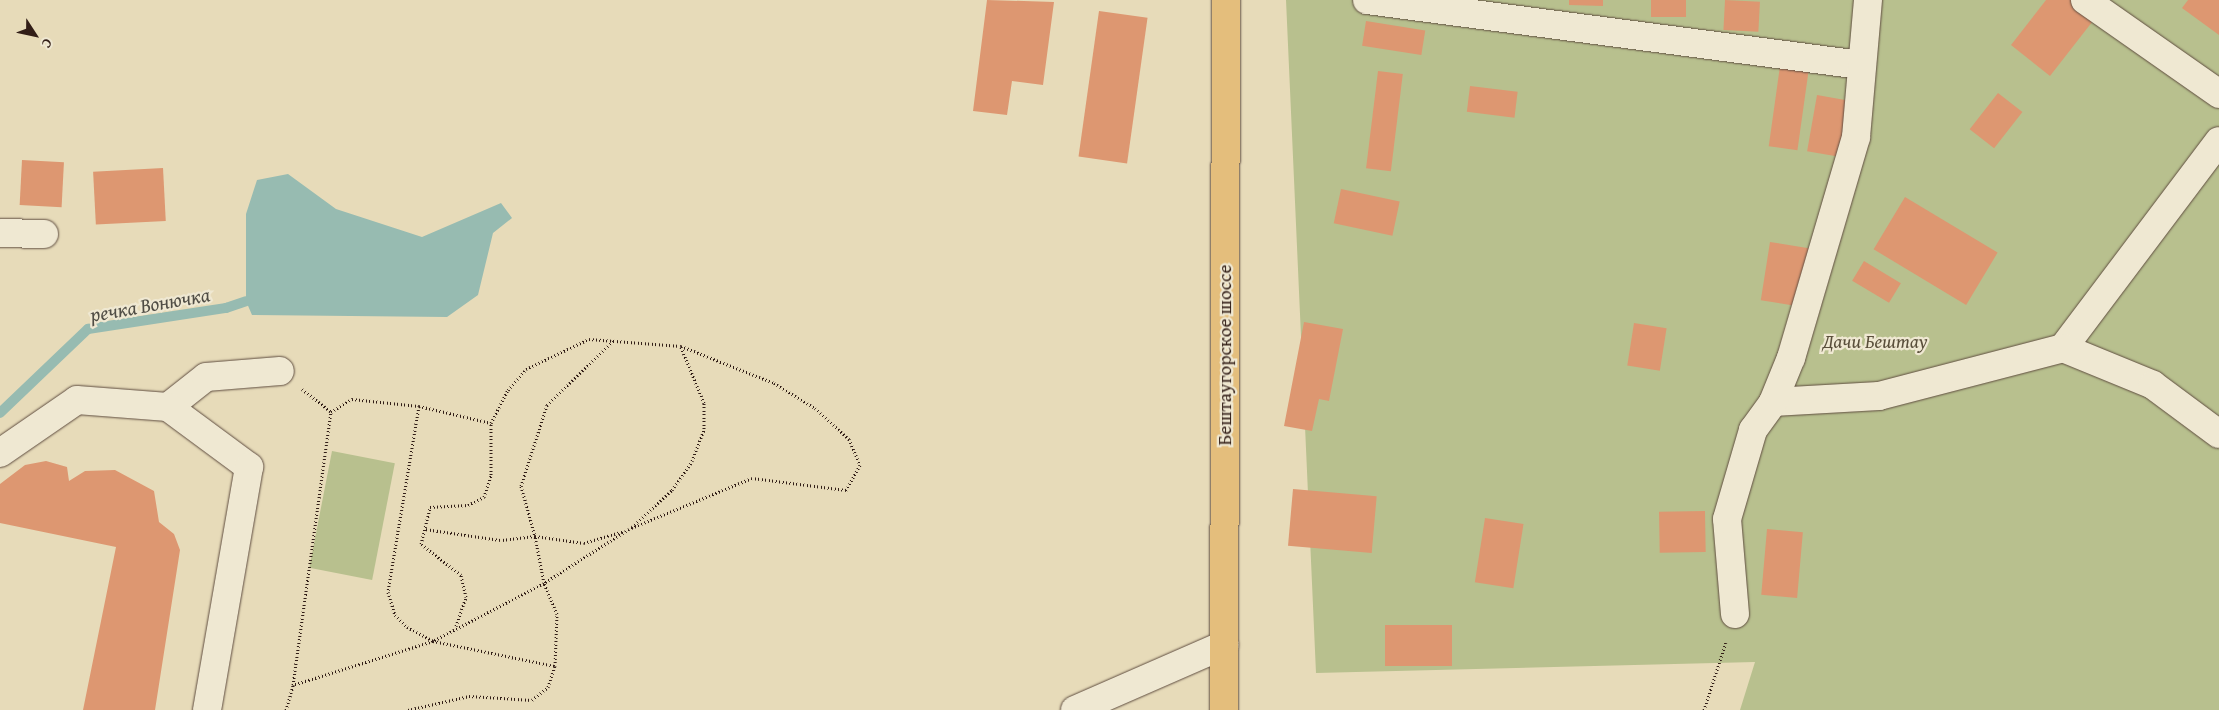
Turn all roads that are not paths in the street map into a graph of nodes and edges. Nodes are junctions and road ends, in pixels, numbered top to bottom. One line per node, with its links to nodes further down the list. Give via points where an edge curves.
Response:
1 (1226, 0): 17 (main road, Бештаугорское шоссе)
2 (1366, 0): 5 (street)
3 (1868, 0): 5 (street)
4 (2085, 0): 6 (street)
5 (1861, 65): 12 (street, via 1856,137 1794,348)
6 (2219, 94)
7 (2219, 141): 10 (street)
8 (0, 233): 9 (street)
9 (44, 234)
10 (2063, 348): 12 (street, via 1879,396); 14 (street, via 2153,385)
11 (280, 371): 13 (street, via 206,377)
12 (1772, 402): 16 (street, via 1753,430 1727,519)
13 (168, 407): 15 (street, via 77,400); 18 (street, via 248,467)
14 (2219, 434)
15 (0, 453)
16 (1735, 614)
17 (1224, 645): 19 (street); 20 (main road, Бештаугорское шоссе)
18 (207, 710)
19 (1075, 710)
20 (1224, 710)

